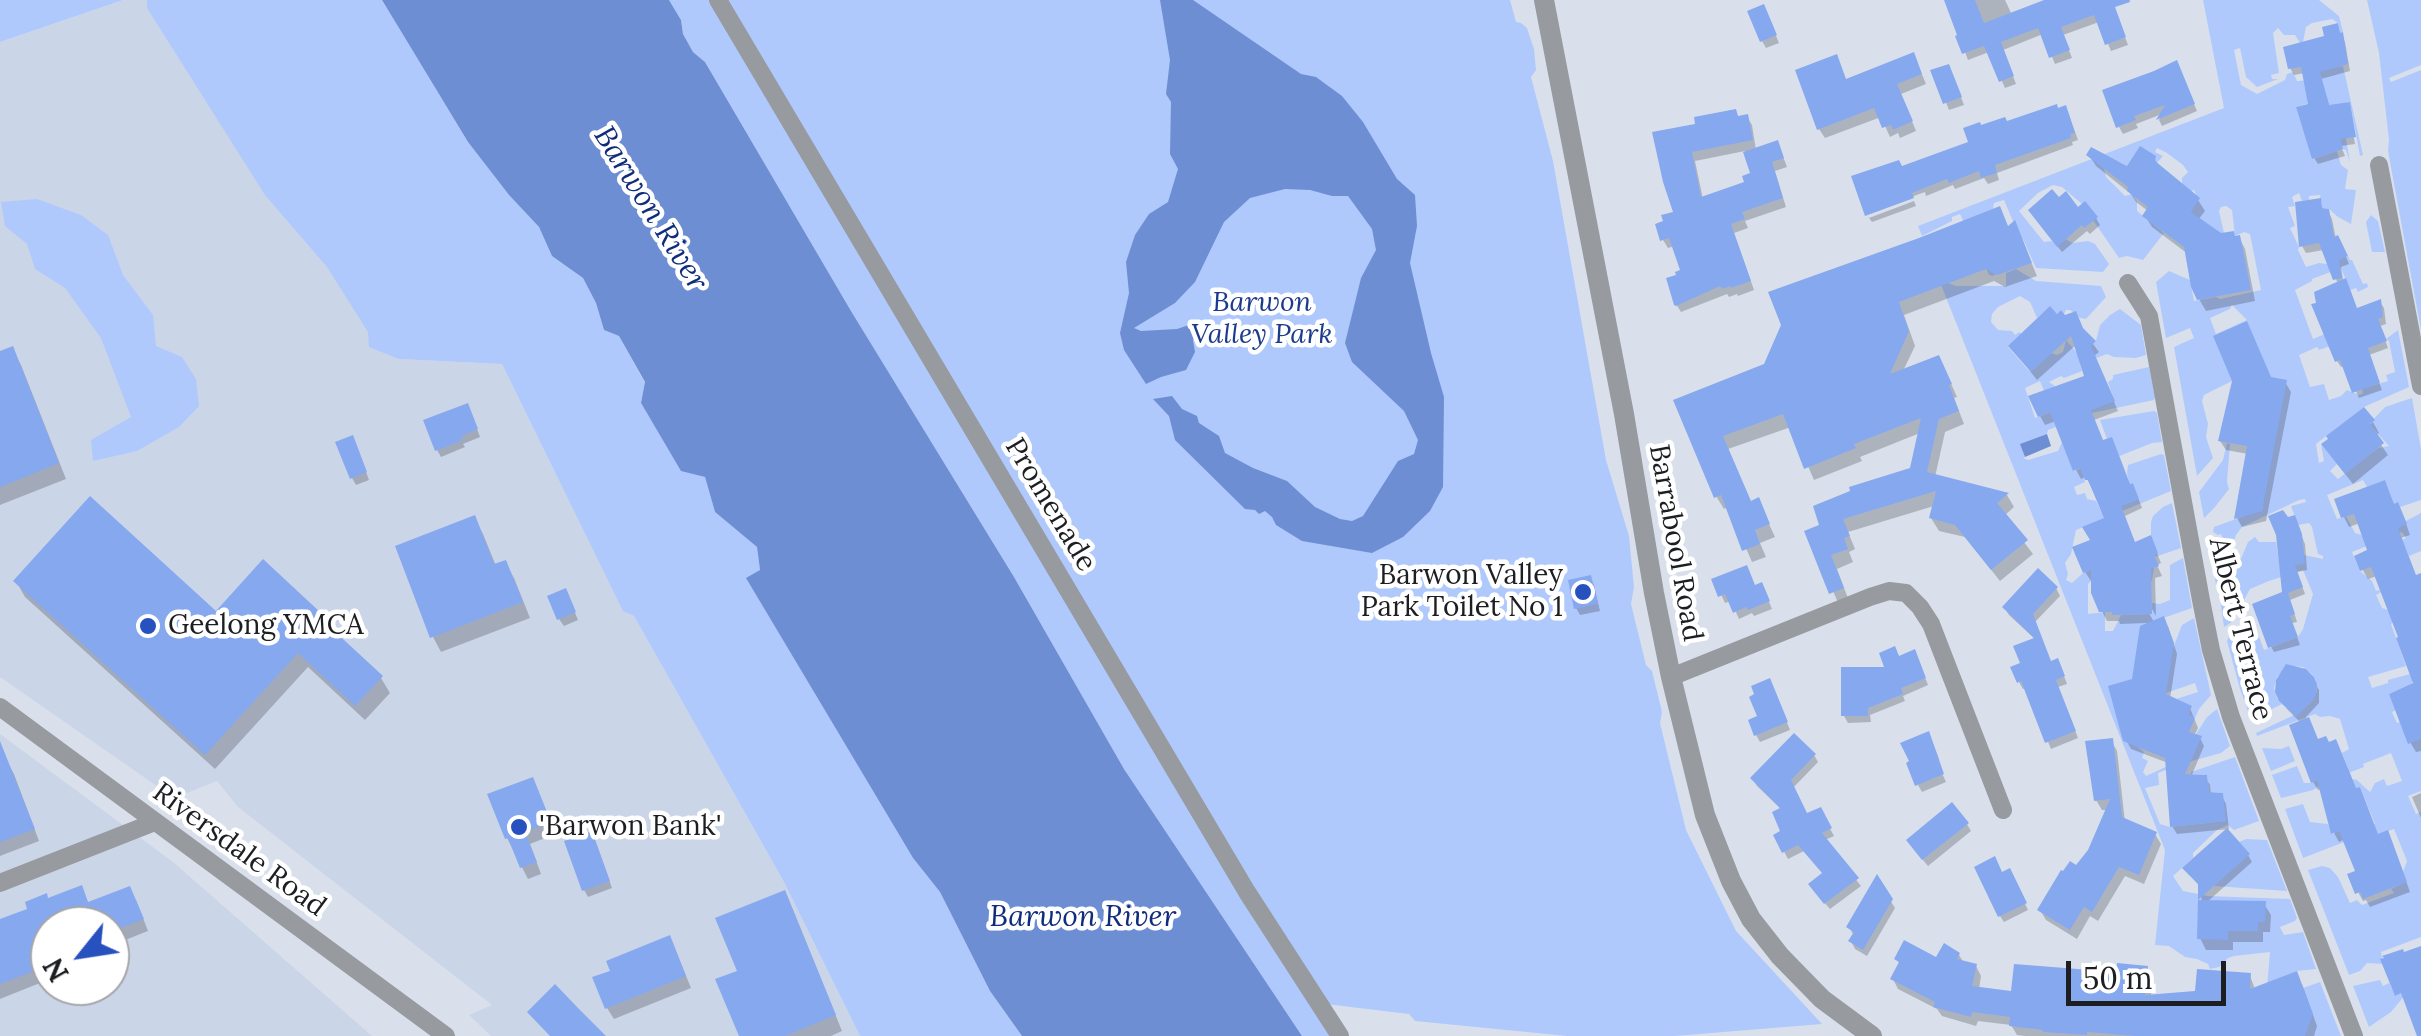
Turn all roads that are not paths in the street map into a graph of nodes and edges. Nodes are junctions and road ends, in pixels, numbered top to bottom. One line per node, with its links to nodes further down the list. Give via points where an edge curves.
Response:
1 (718, 0): 12 (street, Promenade, via 1247,892)
2 (1544, 0): 6 (street, Barrabool Road)
3 (2379, 165): 5 (street)
4 (2128, 283): 14 (street, Albert Terrace, via 2149,316 2200,600 2231,717)
5 (2421, 386)
6 (1671, 677): 8 (street, via 1870,597 1906,594 1931,624); 13 (street, Barrabool Road, via 1705,815 1751,919 1822,999)
7 (0, 707): 9 (street, Riversdale Road)
8 (2002, 810)
9 (155, 822): 10 (street); 11 (street, Riversdale Road)
10 (0, 883)
11 (446, 1036)
12 (1340, 1036)
13 (1872, 1036)
14 (2354, 1036)

